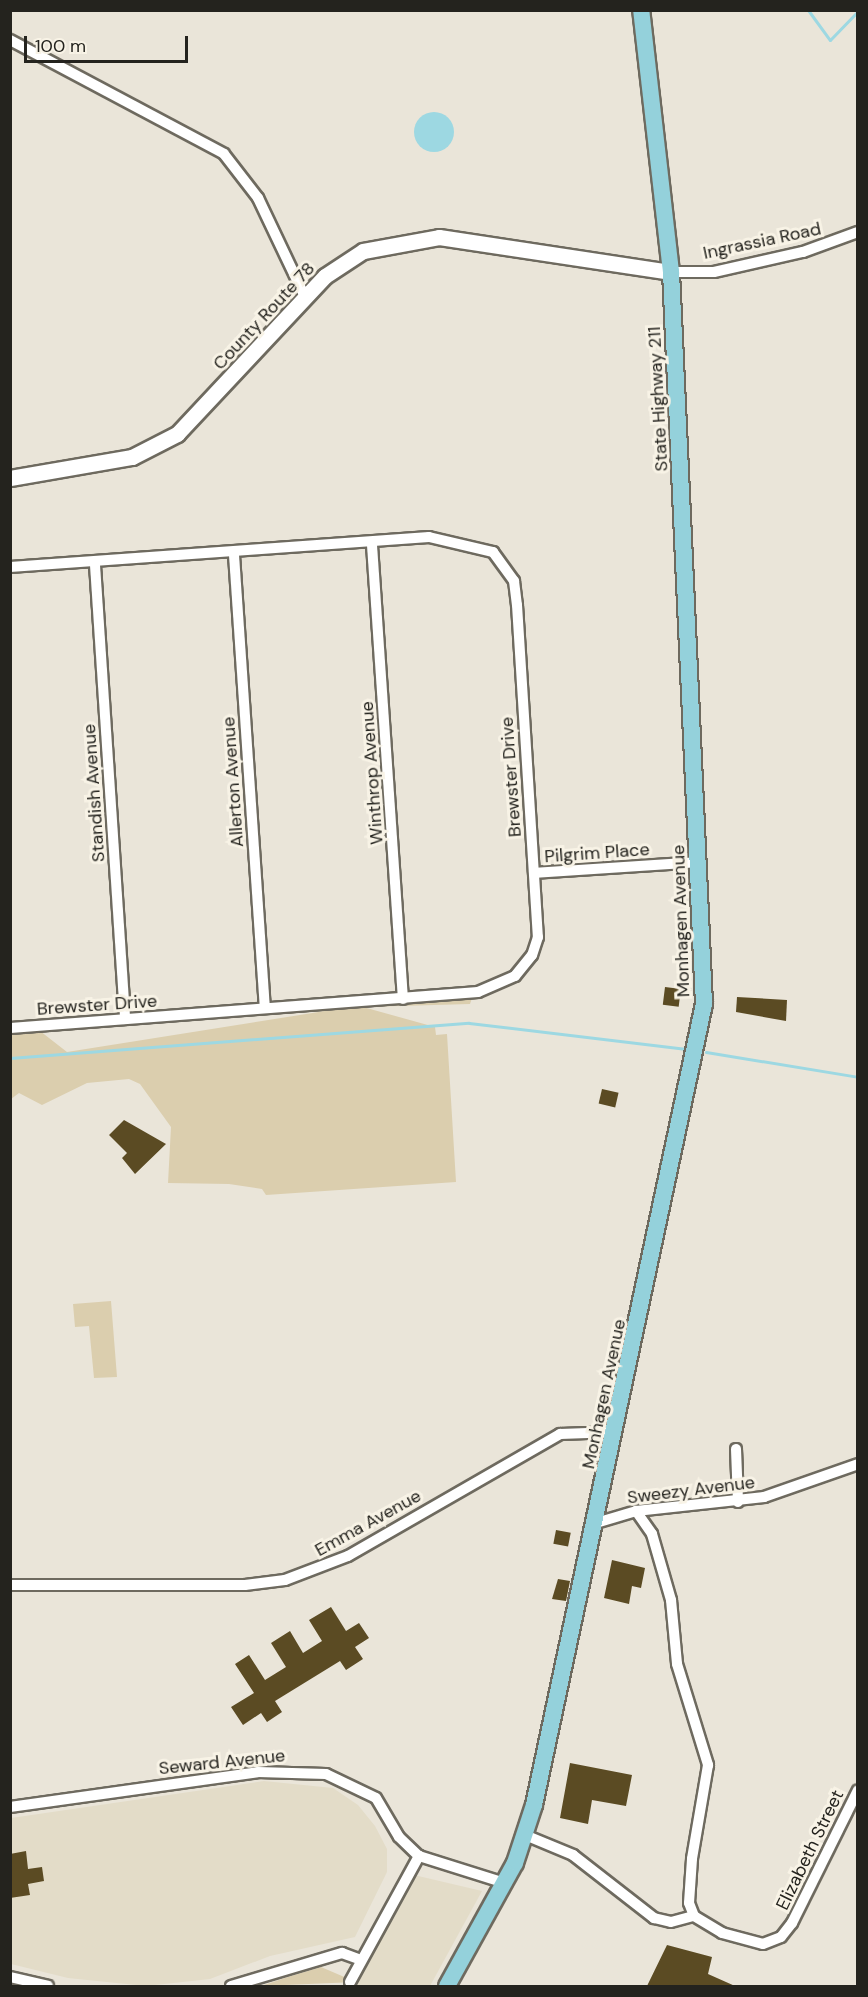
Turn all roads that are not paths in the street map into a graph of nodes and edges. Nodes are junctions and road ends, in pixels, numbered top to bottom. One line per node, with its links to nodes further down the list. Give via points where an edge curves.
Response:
1 (641, 10): 4 (main road, State Highway 211)
2 (10, 40): 5 (street, via 224,154 258,198)
3 (858, 232): 4 (street, Ingrassia Road, via 803,252 714,272)
4 (671, 272): 5 (street, County Route 78, via 439,237 363,251 339,264); 11 (main road, State Highway 211)
5 (305, 297): 6 (street, County Route 78, via 177,434 110,463)
6 (10, 478)
7 (372, 545): 8 (street, Brewster Drive); 13 (street, Brewster Drive, via 429,537 459,540 493,552 506,564 517,605); 14 (street, Winthrop Avenue)
8 (234, 555): 9 (street, Brewster Drive); 15 (street, Allerton Avenue)
9 (95, 565): 10 (street, Brewster Drive); 16 (street, Standish Avenue)
10 (10, 567)
11 (695, 788): 12 (main road, Monhagen Avenue)
12 (699, 862): 13 (street, Pilgrim Place); 18 (main road, Monhagen Avenue, via 701,1029)
13 (534, 873): 14 (street, Brewster Drive, via 538,937 532,955 515,976 478,992)
14 (403, 999): 15 (street, Brewster Drive)
15 (265, 1007): 16 (street, Brewster Drive)
16 (125, 1020): 17 (street, Brewster Drive)
17 (10, 1028)
18 (616, 1432): 23 (main road, Monhagen Avenue); 24 (street, Emma Avenue, via 560,1434 348,1556 285,1580 245,1585)
19 (736, 1449): 21 (street)
20 (858, 1464): 21 (street, Sweezy Avenue)
21 (738, 1502): 22 (street, Sweezy Avenue)
22 (636, 1511): 23 (street, Sweezy Avenue); 30 (street, via 652,1534 671,1600 677,1664 708,1765 692,1859 689,1903)
23 (596, 1523): 27 (main road, Monhagen Avenue)
24 (10, 1585)
25 (858, 1790): 30 (street, Elizabeth Street, via 782,1937 763,1944 722,1933)
26 (10, 1807): 28 (street, Seward Avenue, via 212,1776 306,1771 363,1788)
27 (525, 1835): 29 (main road, Monhagen Avenue); 30 (street, via 573,1855 654,1918)
28 (419, 1856): 29 (street); 31 (street)
29 (505, 1883): 36 (main road, Monhagen Avenue)
30 (694, 1916)
31 (361, 1960): 33 (street); 35 (street, via 342,1953)
32 (10, 1977): 34 (street)
33 (350, 1982)
34 (48, 1986)
35 (231, 1986)
36 (447, 1986)

